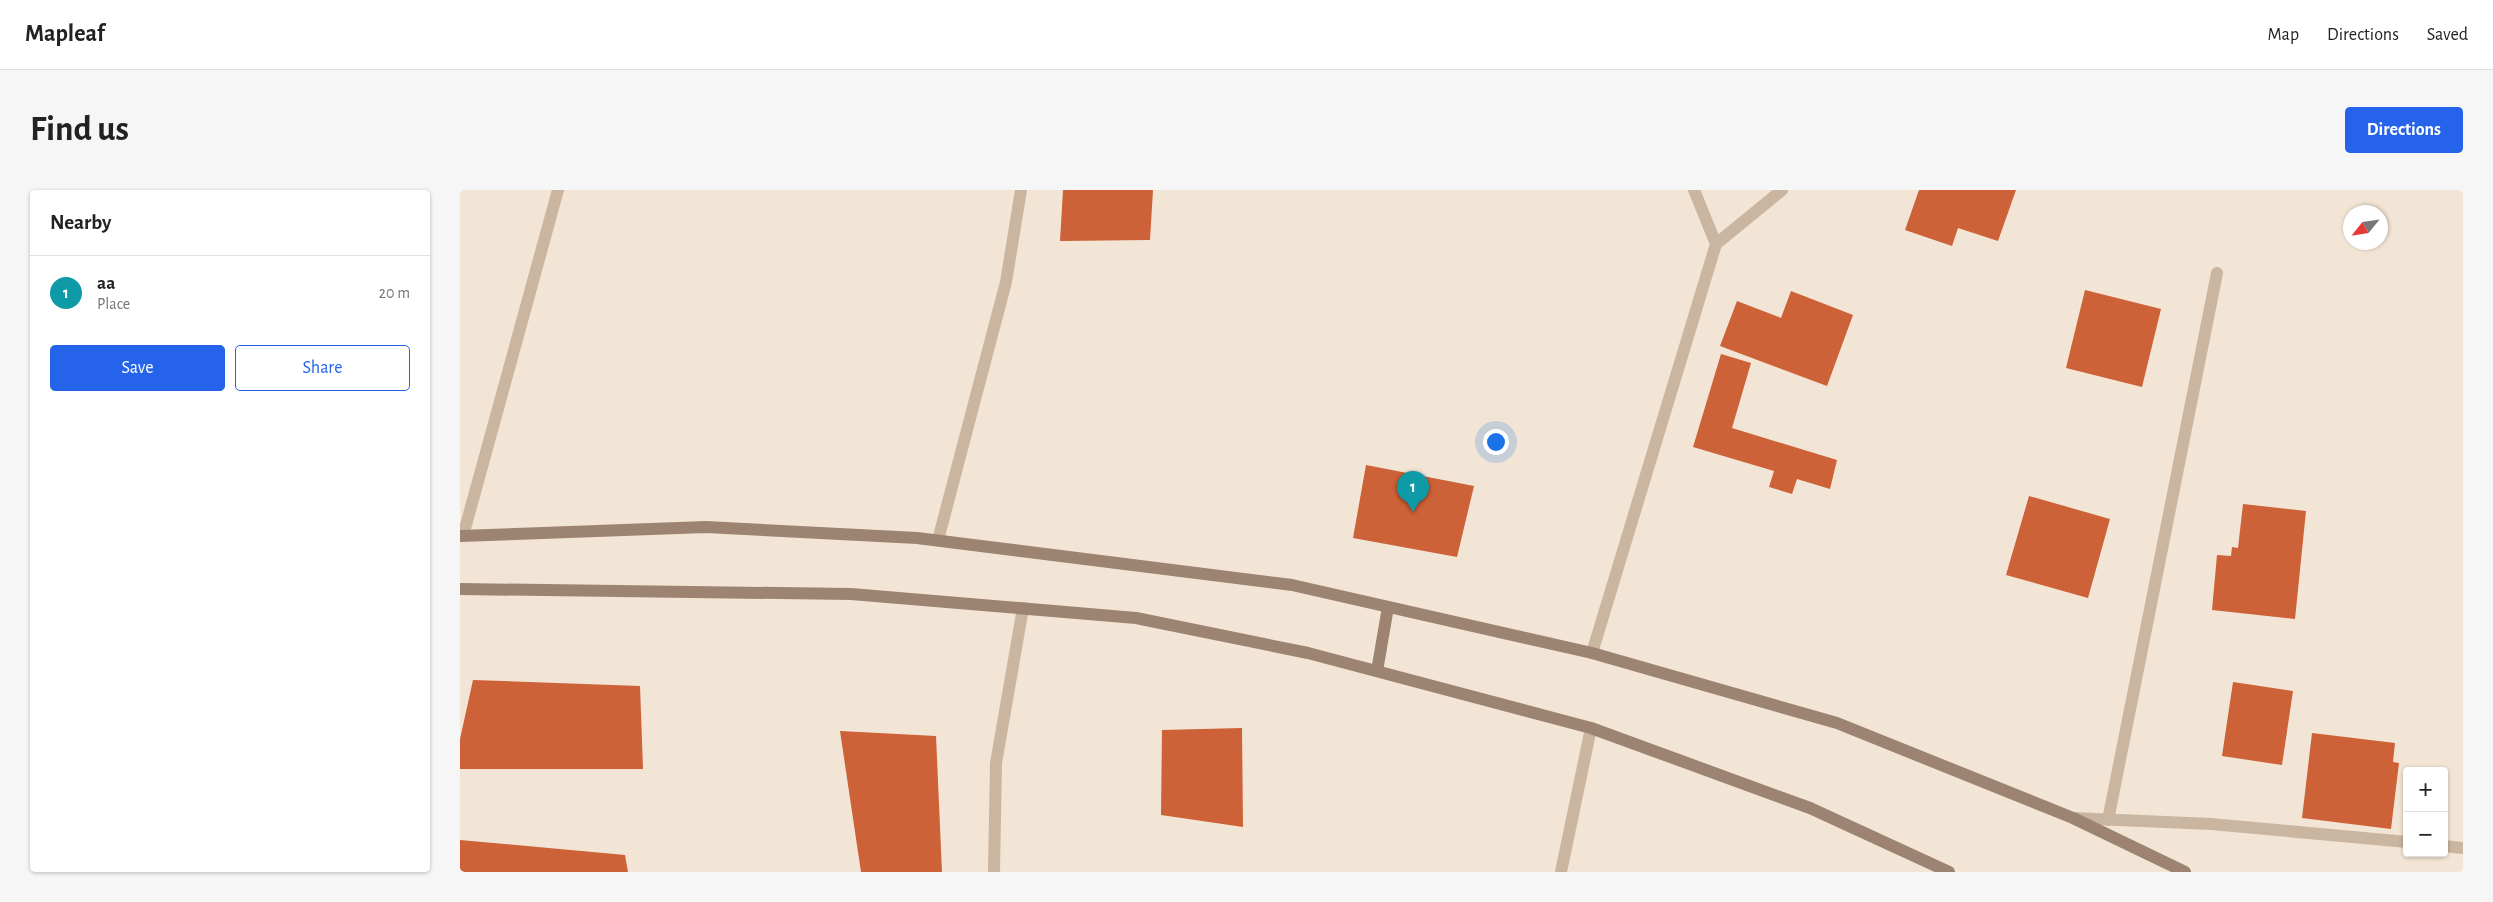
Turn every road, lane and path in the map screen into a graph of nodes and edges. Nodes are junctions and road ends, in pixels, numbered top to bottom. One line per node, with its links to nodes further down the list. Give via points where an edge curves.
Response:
1 (558, 190): 7 (street)
2 (1021, 190): 8 (street, via 1006,282)
3 (1694, 190): 5 (street)
4 (1782, 190): 5 (street)
5 (1716, 244): 12 (street)
6 (2217, 273): 16 (street)
7 (462, 536): 8 (main road, via 706,527)
8 (938, 540): 10 (main road, via 1292,585)
9 (460, 589): 11 (main road, via 851,594)
10 (1388, 607): 12 (main road); 13 (main road)
11 (1023, 608): 13 (main road, via 1136,618 1308,653); 20 (street, via 996,763)
12 (1592, 653): 15 (main road, via 1838,723)
13 (1377, 671): 14 (main road)
14 (1591, 728): 21 (street); 22 (main road, via 1810,808)
15 (2073, 818): 16 (street); 23 (main road)
16 (2108, 820): 17 (street, via 2212,824)
17 (2403, 842)
18 (2448, 846): 19 (street)
19 (2463, 848)
20 (994, 872)
21 (1561, 872)
22 (1949, 872)
23 (2185, 872)

